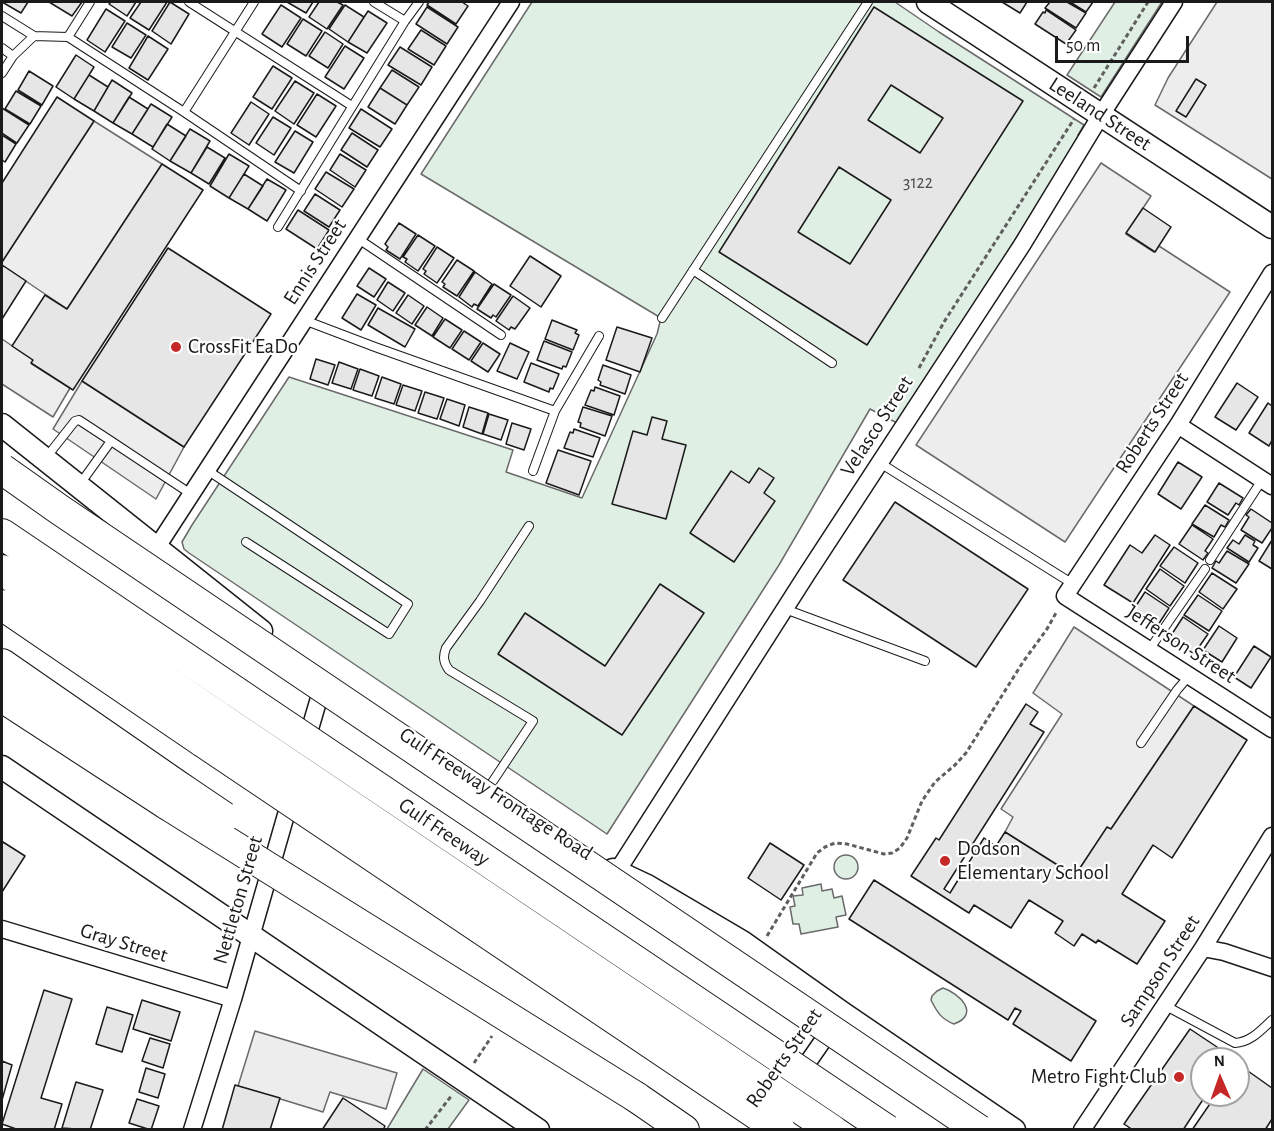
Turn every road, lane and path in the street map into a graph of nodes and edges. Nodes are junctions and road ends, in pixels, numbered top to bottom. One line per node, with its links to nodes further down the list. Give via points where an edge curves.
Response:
1 (90, 2): 15 (lane)
2 (189, 2): 13 (lane)
3 (254, 2): 13 (lane)
4 (374, 2): 12 (lane)
5 (419, 2): 12 (lane)
6 (511, 2): 26 (street, Ennis Street)
7 (868, 2): 27 (lane)
8 (928, 2): 22 (main road, Leeland Street)
9 (1148, 2): 19 (path)
10 (1173, 2): 22 (street, Velasco Street)
11 (2, 16): 14 (lane)
12 (405, 21): 20 (lane)
13 (235, 31): 20 (lane); 21 (lane)
14 (34, 36): 15 (lane); 17 (lane)
15 (68, 36): 21 (lane)
16 (2, 48): 17 (lane)
17 (13, 56): 18 (lane)
18 (2, 73)
19 (1091, 93)
20 (352, 106): 23 (lane)
21 (184, 112): 23 (lane)
22 (1101, 115): 24 (main road, Leeland Street); 39 (street, Velasco Street)
23 (301, 191): 25 (lane)
24 (1272, 226)
25 (278, 227)
26 (357, 238): 30 (street, Ennis Street); 31 (lane)
27 (693, 270): 29 (lane); 33 (lane)
28 (1272, 273): 36 (street, Roberts Street)
29 (662, 318)
30 (304, 320): 34 (lane); 41 (street, Ennis Street)
31 (501, 335)
32 (599, 336): 34 (lane)
33 (832, 363)
34 (555, 411): 42 (lane)
35 (2, 425): 38 (main road, Gulf Freeway Frontage Road)
36 (1178, 425): 43 (street); 53 (street, Roberts Street)
37 (111, 441): 38 (lane, via 75,421); 44 (lane); 45 (lane)
38 (45, 459): 44 (main road, Gulf Freeway Frontage Road)
39 (880, 463): 53 (lane); 55 (street, Velasco Street)
40 (2, 468): 87 (highway, bridge)
41 (207, 470): 45 (street, Ennis Street); 48 (lane, via 408,604 388,634)
42 (534, 471)
43 (1267, 483): 50 (lane)
44 (79, 486): 49 (main road, Gulf Freeway Frontage Road)
45 (191, 494): 49 (street, Ennis Street)
46 (529, 526): 65 (lane, via 443,656 449,670 533,721)
47 (2, 534): 86 (highway, Gulf Freeway, bridge)
48 (246, 542)
49 (157, 547): 60 (main road, Gulf Freeway Frontage Road)
50 (1210, 560)
51 (1204, 569): 56 (lane)
52 (3, 571): 85 (highway, Gulf Freeway, bridge)
53 (1069, 590): 56 (street, Jefferson Street); 72 (path, via 966,753 935,782 922,801 900,848 884,854 847,844 825,846)
54 (2, 605): 84 (highway, bridge)
55 (785, 609): 57 (lane); 68 (street, Velasco Street)
56 (1149, 650): 59 (street, Jefferson Street)
57 (925, 661)
58 (2, 664): 66 (highway)
59 (1189, 676): 62 (street, Jefferson Street); 63 (lane)
60 (324, 681): 65 (main road, Gulf Freeway Frontage Road); 70 (street, Nettleton Street)
61 (2, 697): 66 (highway)
62 (1272, 729)
63 (1141, 743)
64 (2, 768): 70 (main road)
65 (488, 790): 68 (main road, Gulf Freeway Frontage Road)
66 (175, 797): 82 (highway, bridge)
67 (1272, 836): 71 (street, Sampson Street)
68 (616, 873): 72 (main road, Gulf Freeway Frontage Road, via 647,886)
69 (2, 929): 74 (street, Gray Street)
70 (251, 936): 74 (street, Nettleton Street); 81 (main road)
71 (1203, 948): 73 (street); 75 (street, Sampson Street)
72 (757, 952): 76 (main road, Gulf Freeway Frontage Road)
73 (1272, 968)
74 (233, 999): 79 (street, Nettleton Street)
75 (1166, 1006): 77 (lane, via 1235,1043 1252,1038); 89 (street, Sampson Street)
76 (842, 1012): 83 (street, Roberts Street); 88 (main road, Gulf Freeway Frontage Road)
77 (1272, 1020)
78 (454, 1093): 80 (path)
79 (192, 1130)
80 (425, 1130)
81 (538, 1130)
82 (684, 1130)
83 (762, 1130)
84 (780, 1130)
85 (832, 1130)
86 (887, 1130)
87 (979, 1130)
88 (1014, 1130)
89 (1082, 1130)

